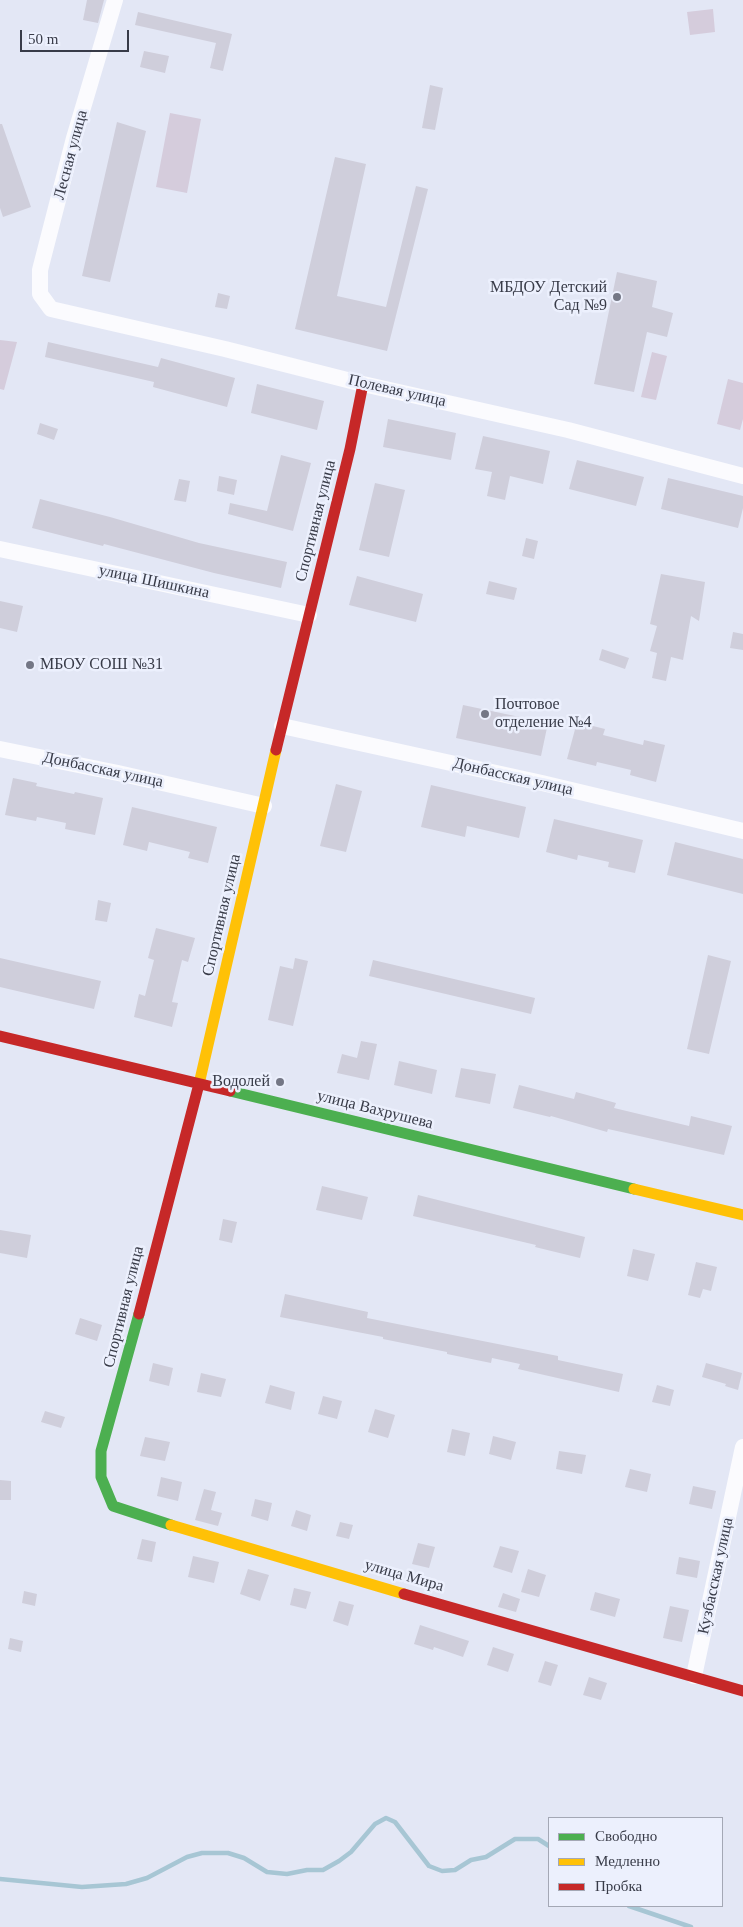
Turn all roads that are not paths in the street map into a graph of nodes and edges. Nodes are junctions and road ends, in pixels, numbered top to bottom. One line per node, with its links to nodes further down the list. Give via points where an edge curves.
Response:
1 (115, 0): 2 (street, Лесная улица, via 74,138 40,270 40,294)
2 (50, 309): 3 (street, Полевая улица)
3 (364, 384): 4 (street, Полевая улица, via 568,430); 6 (street, Спортивная улица)
4 (743, 476)
5 (0, 549): 6 (street, улица Шишкина)
6 (309, 615): 7 (street, Спортивная улица)
7 (282, 726): 9 (street, Спортивная улица); 10 (street, Донбасская улица)
8 (0, 749): 9 (street, Донбасская улица)
9 (264, 806): 12 (street, Спортивная улица)
10 (743, 831)
11 (0, 1036): 12 (street, улица Вахрушева)
12 (199, 1084): 13 (street, улица Вахрушева); 15 (street, Спортивная улица)
13 (743, 1215)
14 (743, 1448): 16 (street, Кузбасская улица)
15 (101, 1450): 16 (street, улица Мира, via 101,1477 113,1506 193,1533)
16 (694, 1676): 17 (street, улица Мира)
17 (743, 1691)

